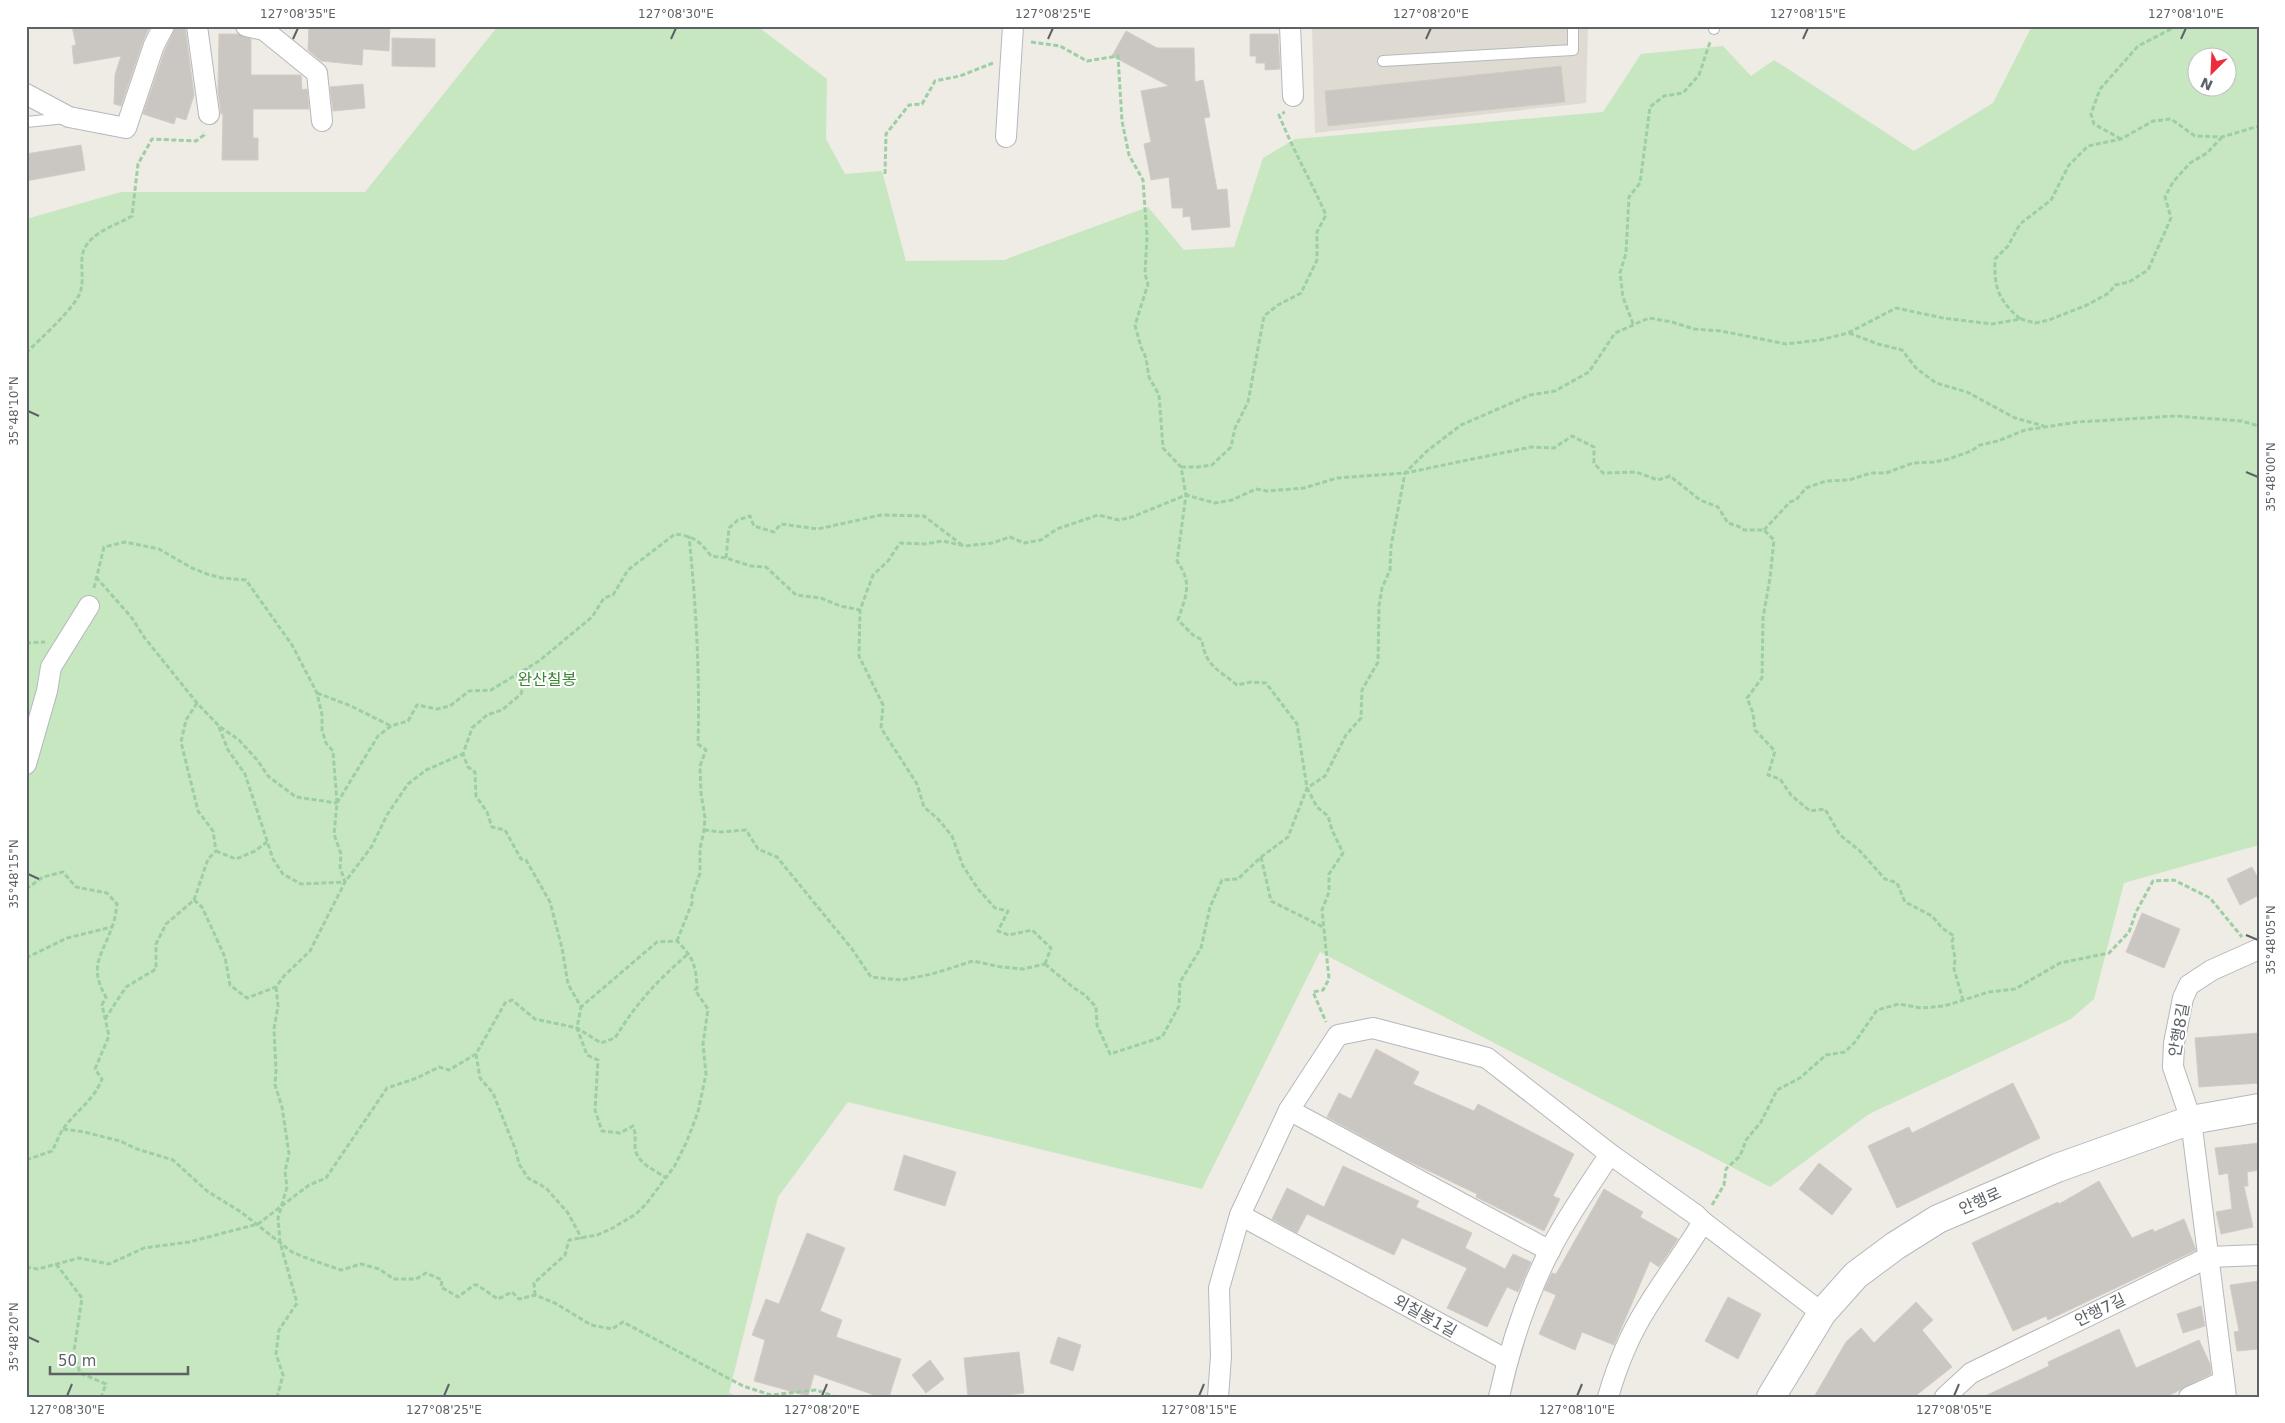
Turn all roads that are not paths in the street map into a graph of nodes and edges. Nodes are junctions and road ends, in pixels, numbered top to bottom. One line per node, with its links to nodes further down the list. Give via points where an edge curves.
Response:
1 (164, 26): 11 (street, via 154,45 126,128)
2 (197, 26): 10 (street)
3 (246, 26): 12 (street, via 264,30 317,73)
4 (1290, 26): 9 (street)
5 (1573, 26): 7 (lane, via 1573,50)
6 (1012, 38): 14 (street)
7 (1383, 61)
8 (26, 94): 11 (street)
9 (1293, 96)
10 (209, 114)
11 (69, 118): 13 (lane)
12 (322, 121)
13 (26, 122)
14 (1006, 137)
15 (89, 606): 16 (street, via 51,667)
16 (26, 764)
17 (2255, 950): 20 (street, 안행8길, via 2212,970 2189,986 2184,998 2172,1067)
18 (2259, 1108): 20 (street, 안행로)
19 (1289, 1110): 21 (street, via 1338,1035 1373,1028 1488,1058); 22 (street); 24 (street)
20 (2191, 1120): 26 (street); 27 (street, 안행로, via 2056,1168 1938,1219 1856,1274)
21 (1610, 1154): 23 (street); 24 (street)
22 (1240, 1215): 28 (street, 외칠봉1길); 30 (street, via 1219,1288 1221,1356)
23 (1700, 1218): 27 (street); 32 (street, via 1684,1254 1644,1310)
24 (1550, 1250): 28 (street, via 1525,1304)
25 (2259, 1255): 26 (street, 안행7길)
26 (2209, 1257): 29 (street); 34 (street, 안행7길, via 1971,1373)
27 (1822, 1313): 33 (street, 안행로)
28 (1507, 1360): 31 (street)
29 (2225, 1389): 35 (street)
30 (1218, 1397)
31 (1499, 1397)
32 (1608, 1397)
33 (1771, 1397)
34 (1945, 1397)
35 (2189, 1397)

